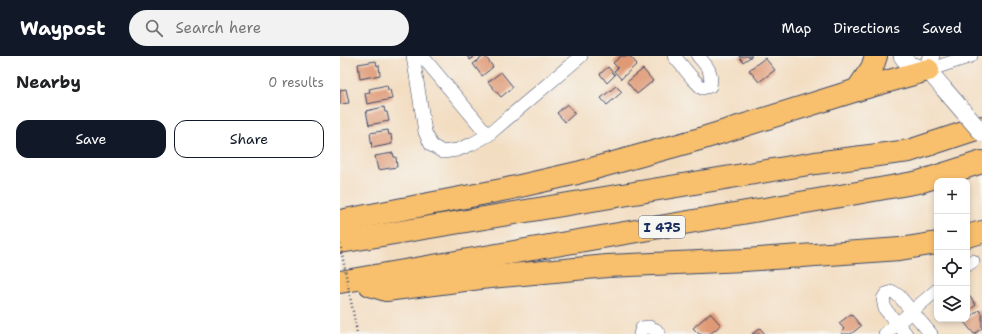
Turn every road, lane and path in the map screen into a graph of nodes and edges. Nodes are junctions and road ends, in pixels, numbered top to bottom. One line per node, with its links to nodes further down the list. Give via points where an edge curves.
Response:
1 (413, 56): 13 (street, via 425,132 431,145 443,152 457,150)
2 (582, 56): 13 (street)
3 (674, 56): 4 (street, via 702,88 710,86 712,78)
4 (698, 56)
5 (876, 56): 10 (highway, via 872,68)
6 (902, 56): 9 (street, via 909,65)
7 (971, 56): 9 (street)
8 (426, 59): 13 (street)
9 (930, 63): 10 (highway); 12 (street, bridge, via 944,89)
10 (857, 90): 15 (highway, via 700,139 577,173)
11 (982, 127): 18 (highway, via 909,151 815,163)
12 (982, 133)
13 (488, 135)
14 (982, 162): 20 (highway, I 475, via 919,182)
15 (340, 221)
16 (982, 232): 17 (highway)
17 (970, 235)
18 (340, 243): 24 (path, bridge)
19 (934, 243): 20 (highway, via 900,249 607,266 386,290)
20 (347, 281)
21 (934, 293): 22 (street)
22 (912, 311): 23 (street); 23 (street, via 893,292 886,294 883,299 885,308); 29 (street)
23 (898, 324): 27 (street); 28 (street)
24 (357, 334)
25 (640, 334): 26 (street, via 642,328 649,327)
26 (659, 334)
27 (885, 334)
28 (906, 334)
29 (932, 334)

